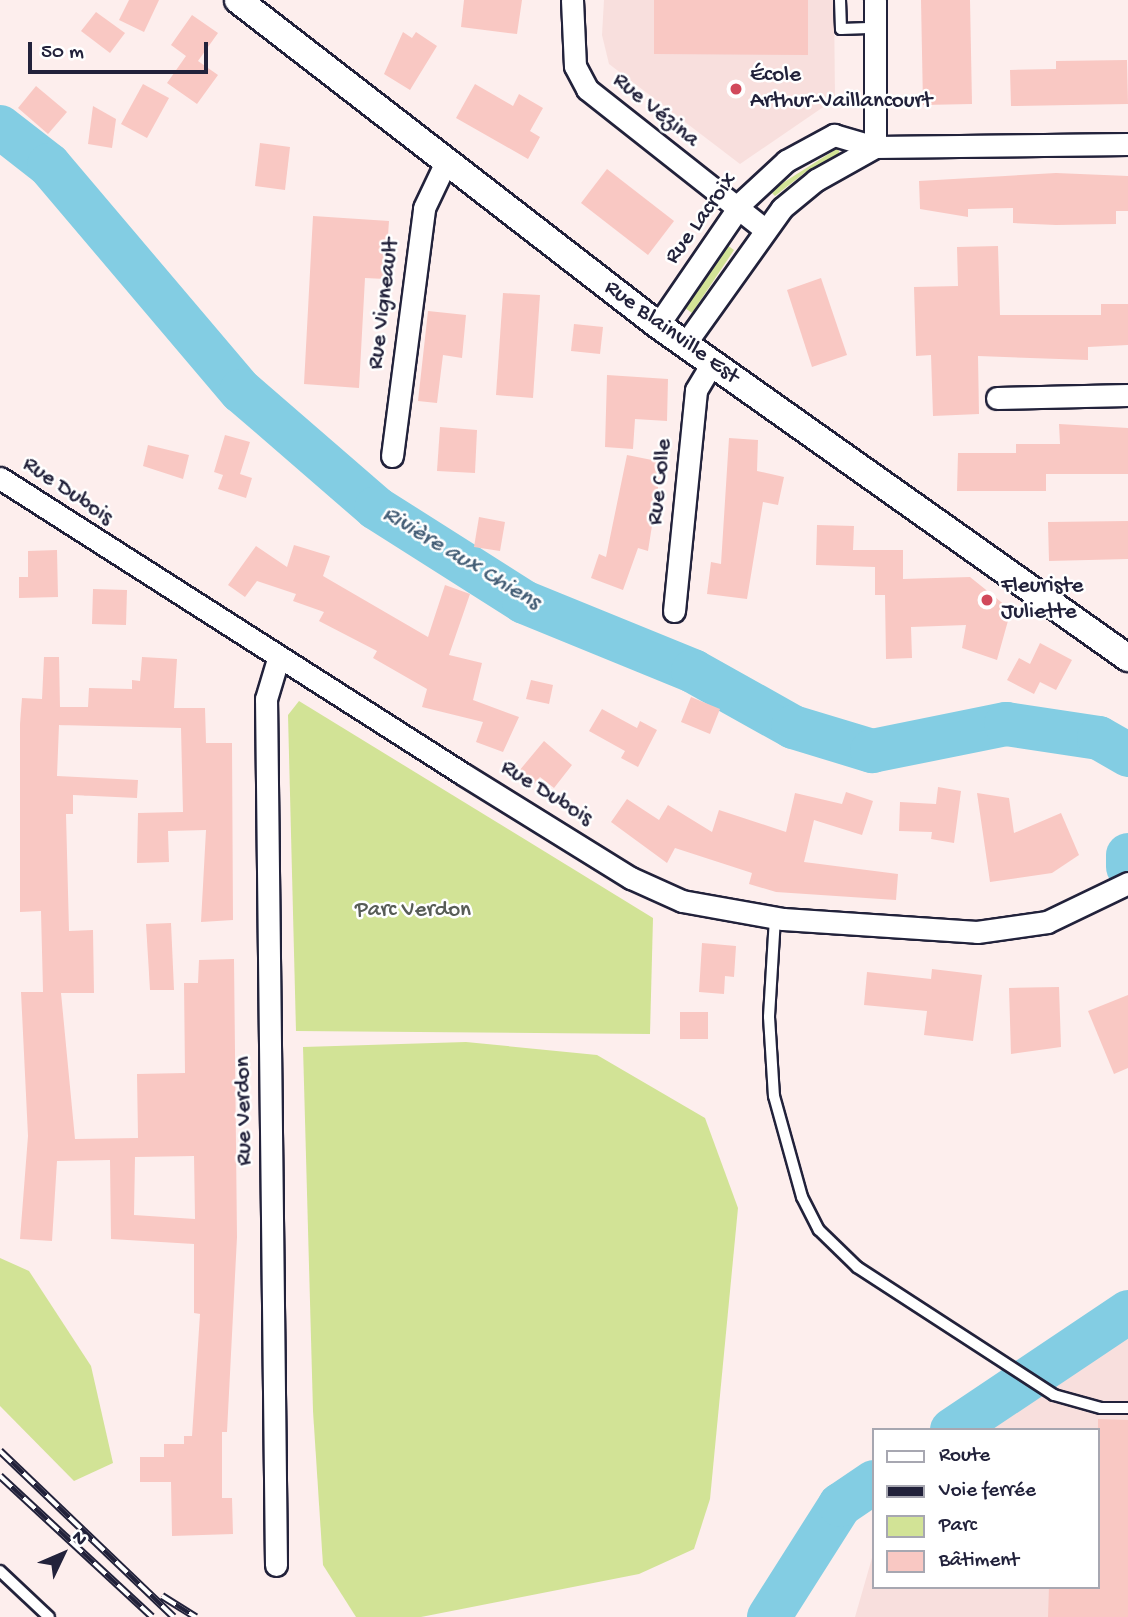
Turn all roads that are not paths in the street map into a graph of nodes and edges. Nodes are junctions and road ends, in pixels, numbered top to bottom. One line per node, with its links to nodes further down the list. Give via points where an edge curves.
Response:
1 (238, 0): 8 (street, Rue Blainville Est)
2 (572, 0): 9 (street, Rue Vézina, via 575,66 587,89)
3 (840, 0): 5 (lane, via 841,29)
4 (874, 0): 5 (street)
5 (875, 28): 7 (street)
6 (1128, 144): 7 (street, Rue Lacroix)
7 (875, 147): 9 (street, Rue Lacroix, via 834,135 825,139 772,173); 10 (street, Rue Lacroix, via 804,189)
8 (444, 164): 11 (street, Rue Blainville Est); 16 (street, Rue Vigneault, via 424,208)
9 (737, 209): 10 (street, Rue Vézina); 11 (street, Rue Lacroix)
10 (764, 229): 12 (street, Rue Lacroix)
11 (658, 325): 12 (street, Rue Blainville Est)
12 (685, 344): 13 (street, Rue Blainville Est)
13 (712, 363): 18 (street, Rue Colle, via 696,390); 19 (street, Rue Blainville Est)
14 (1128, 395): 15 (street)
15 (997, 398)
16 (393, 456)
17 (0, 478): 20 (street, Rue Dubois)
18 (674, 611)
19 (1124, 652)
20 (278, 659): 22 (street, Rue Dubois, via 647,886 698,906); 24 (street, Rue Verdon, via 266,699)
21 (1120, 888): 22 (street, Rue Dubois, via 1047,922 998,931 913,932)
22 (775, 918): 23 (lane, via 770,1061 781,1129 810,1215 839,1254 1054,1395 1101,1408)
23 (1128, 1408)
24 (276, 1565)
25 (0, 1571): 26 (lane)
26 (49, 1617)

